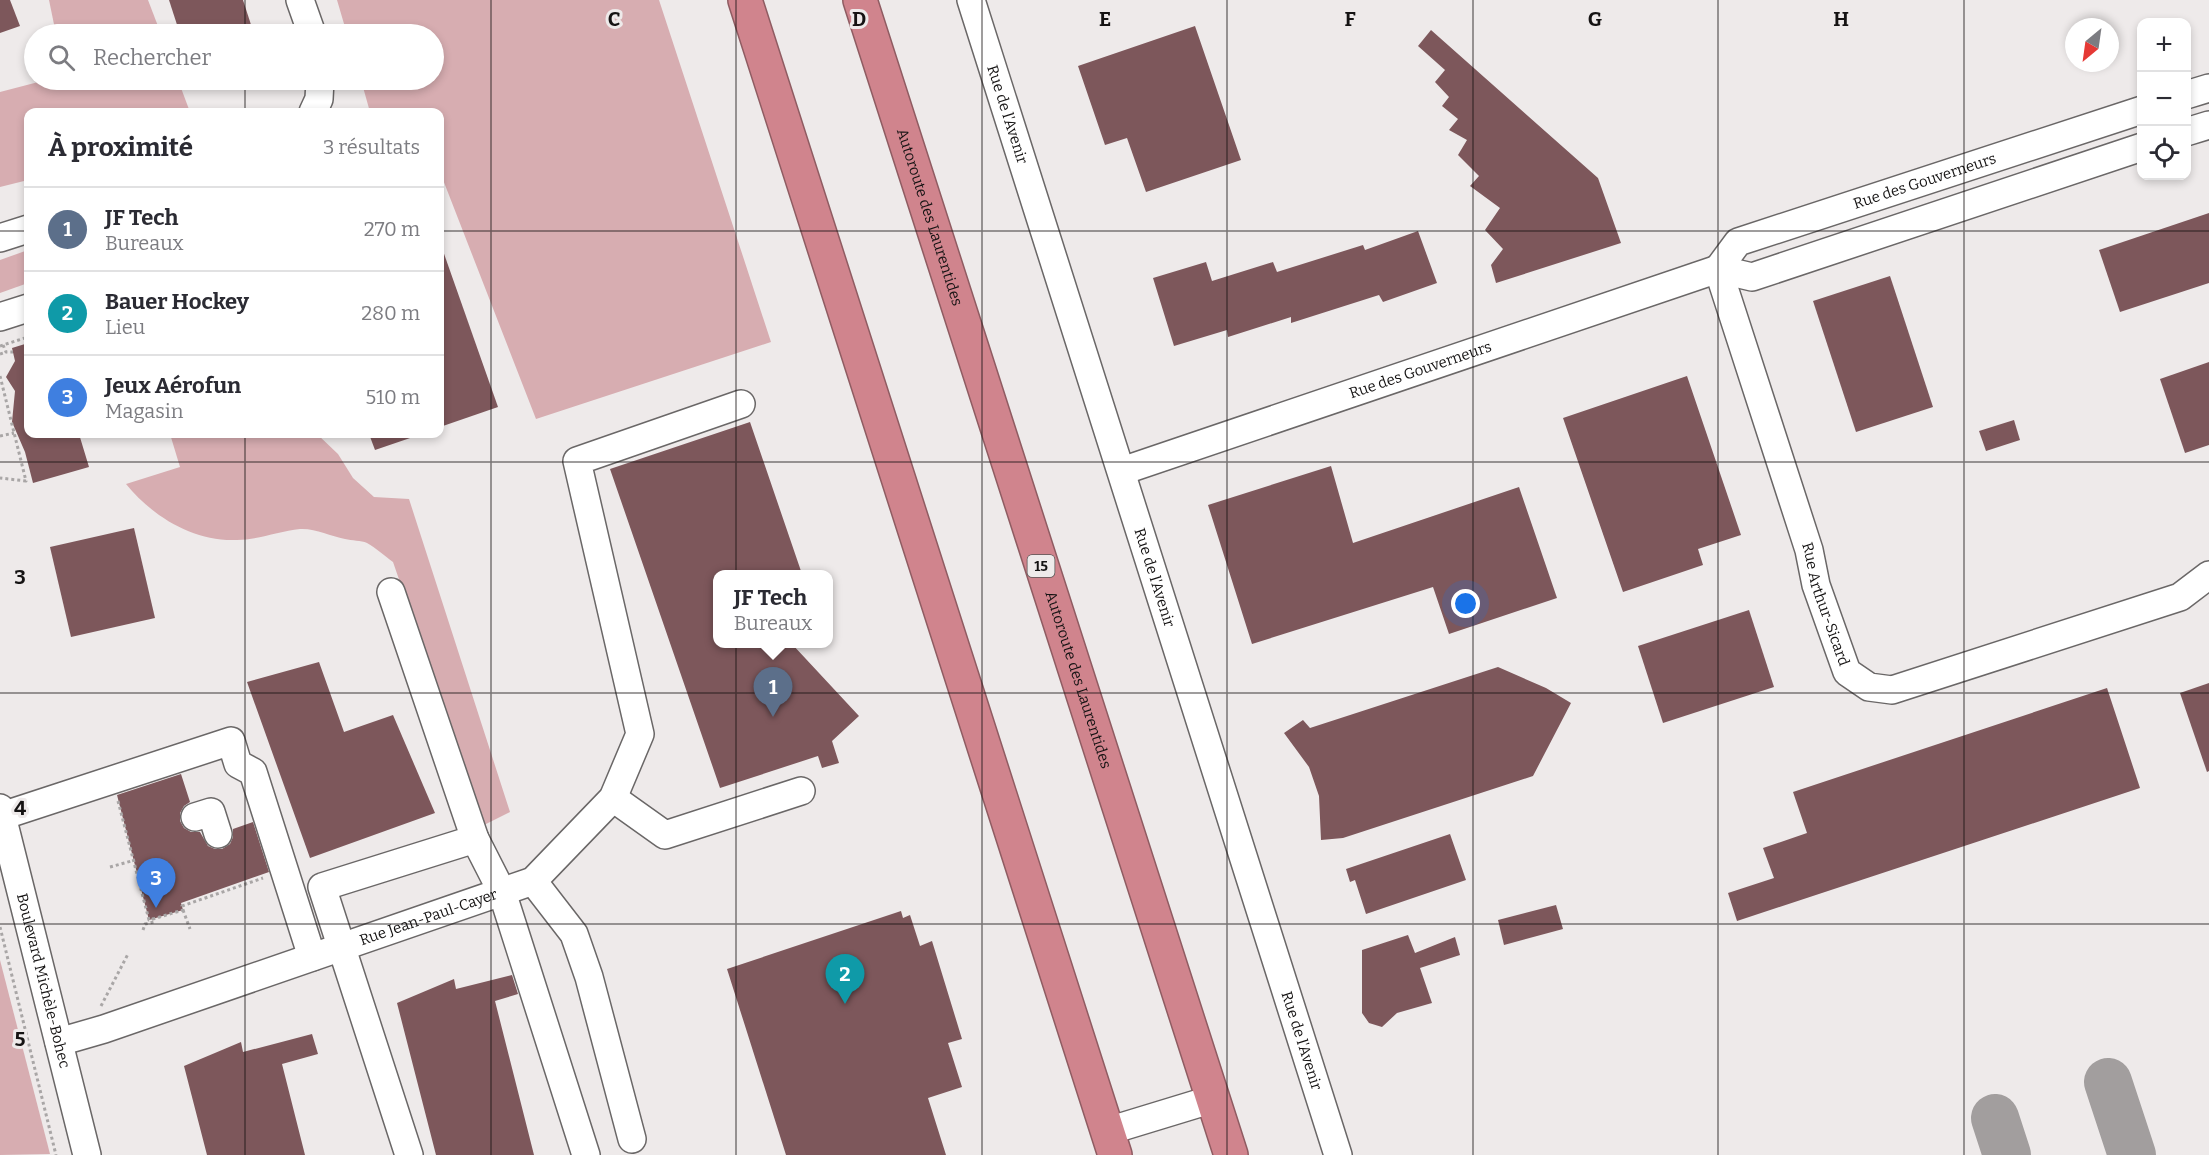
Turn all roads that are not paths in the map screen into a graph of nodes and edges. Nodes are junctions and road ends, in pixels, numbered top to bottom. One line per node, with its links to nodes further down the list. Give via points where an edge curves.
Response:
1 (300, 0): 5 (street)
2 (745, 0): 36 (highway)
3 (860, 0): 34 (highway, Autoroute des Laurentides / 15)
4 (971, 0): 20 (street, Rue de l'Avenir)
5 (308, 24)
6 (2209, 88): 8 (street)
7 (319, 90): 9 (street)
8 (2191, 94)
9 (315, 108)
10 (2137, 112): 16 (street, Rue des Gouverneurs, via 1738,242)
11 (2209, 124): 12 (street)
12 (2191, 131)
13 (2137, 149): 16 (street, via 1752,277)
14 (24, 230): 15 (street)
15 (0, 238)
16 (1718, 269): 20 (street, Rue des Gouverneurs); 21 (street, Rue Arthur-Sicard, via 1839,651 1847,672 1869,687 1892,690 2180,597)
17 (24, 309): 18 (street)
18 (0, 317)
19 (741, 404): 24 (street, via 577,461 640,734)
20 (1122, 471): 41 (street, Rue de l'Avenir)
21 (2209, 575)
22 (391, 592): 28 (street)
23 (801, 791): 24 (street, via 664,835)
24 (613, 798): 29 (street)
25 (1, 812): 32 (street, via 231,741 238,764 253,772); 33 (street, Boulevard Michèle-Bohec)
26 (195, 817): 27 (street, via 211,812)
27 (218, 834)
28 (475, 839): 30 (street); 31 (street, via 322,887)
29 (533, 881): 30 (street, Rue Jean-Paul-Cayer); 35 (street, via 574,934)
30 (502, 892): 31 (street, Rue Jean-Paul-Cayer); 39 (street)
31 (343, 947): 32 (street, Rue Jean-Paul-Cayer); 38 (street)
32 (312, 957): 33 (street, Rue Jean-Paul-Cayer, via 104,1029)
33 (49, 1044): 37 (street, Boulevard Michèle-Bohec)
34 (1213, 1099): 36 (street); 40 (highway, Autoroute des Laurentides / 15)
35 (632, 1139)
36 (1112, 1143)
37 (87, 1155)
38 (409, 1155)
39 (586, 1155)
40 (1231, 1155)
41 (1338, 1155)

